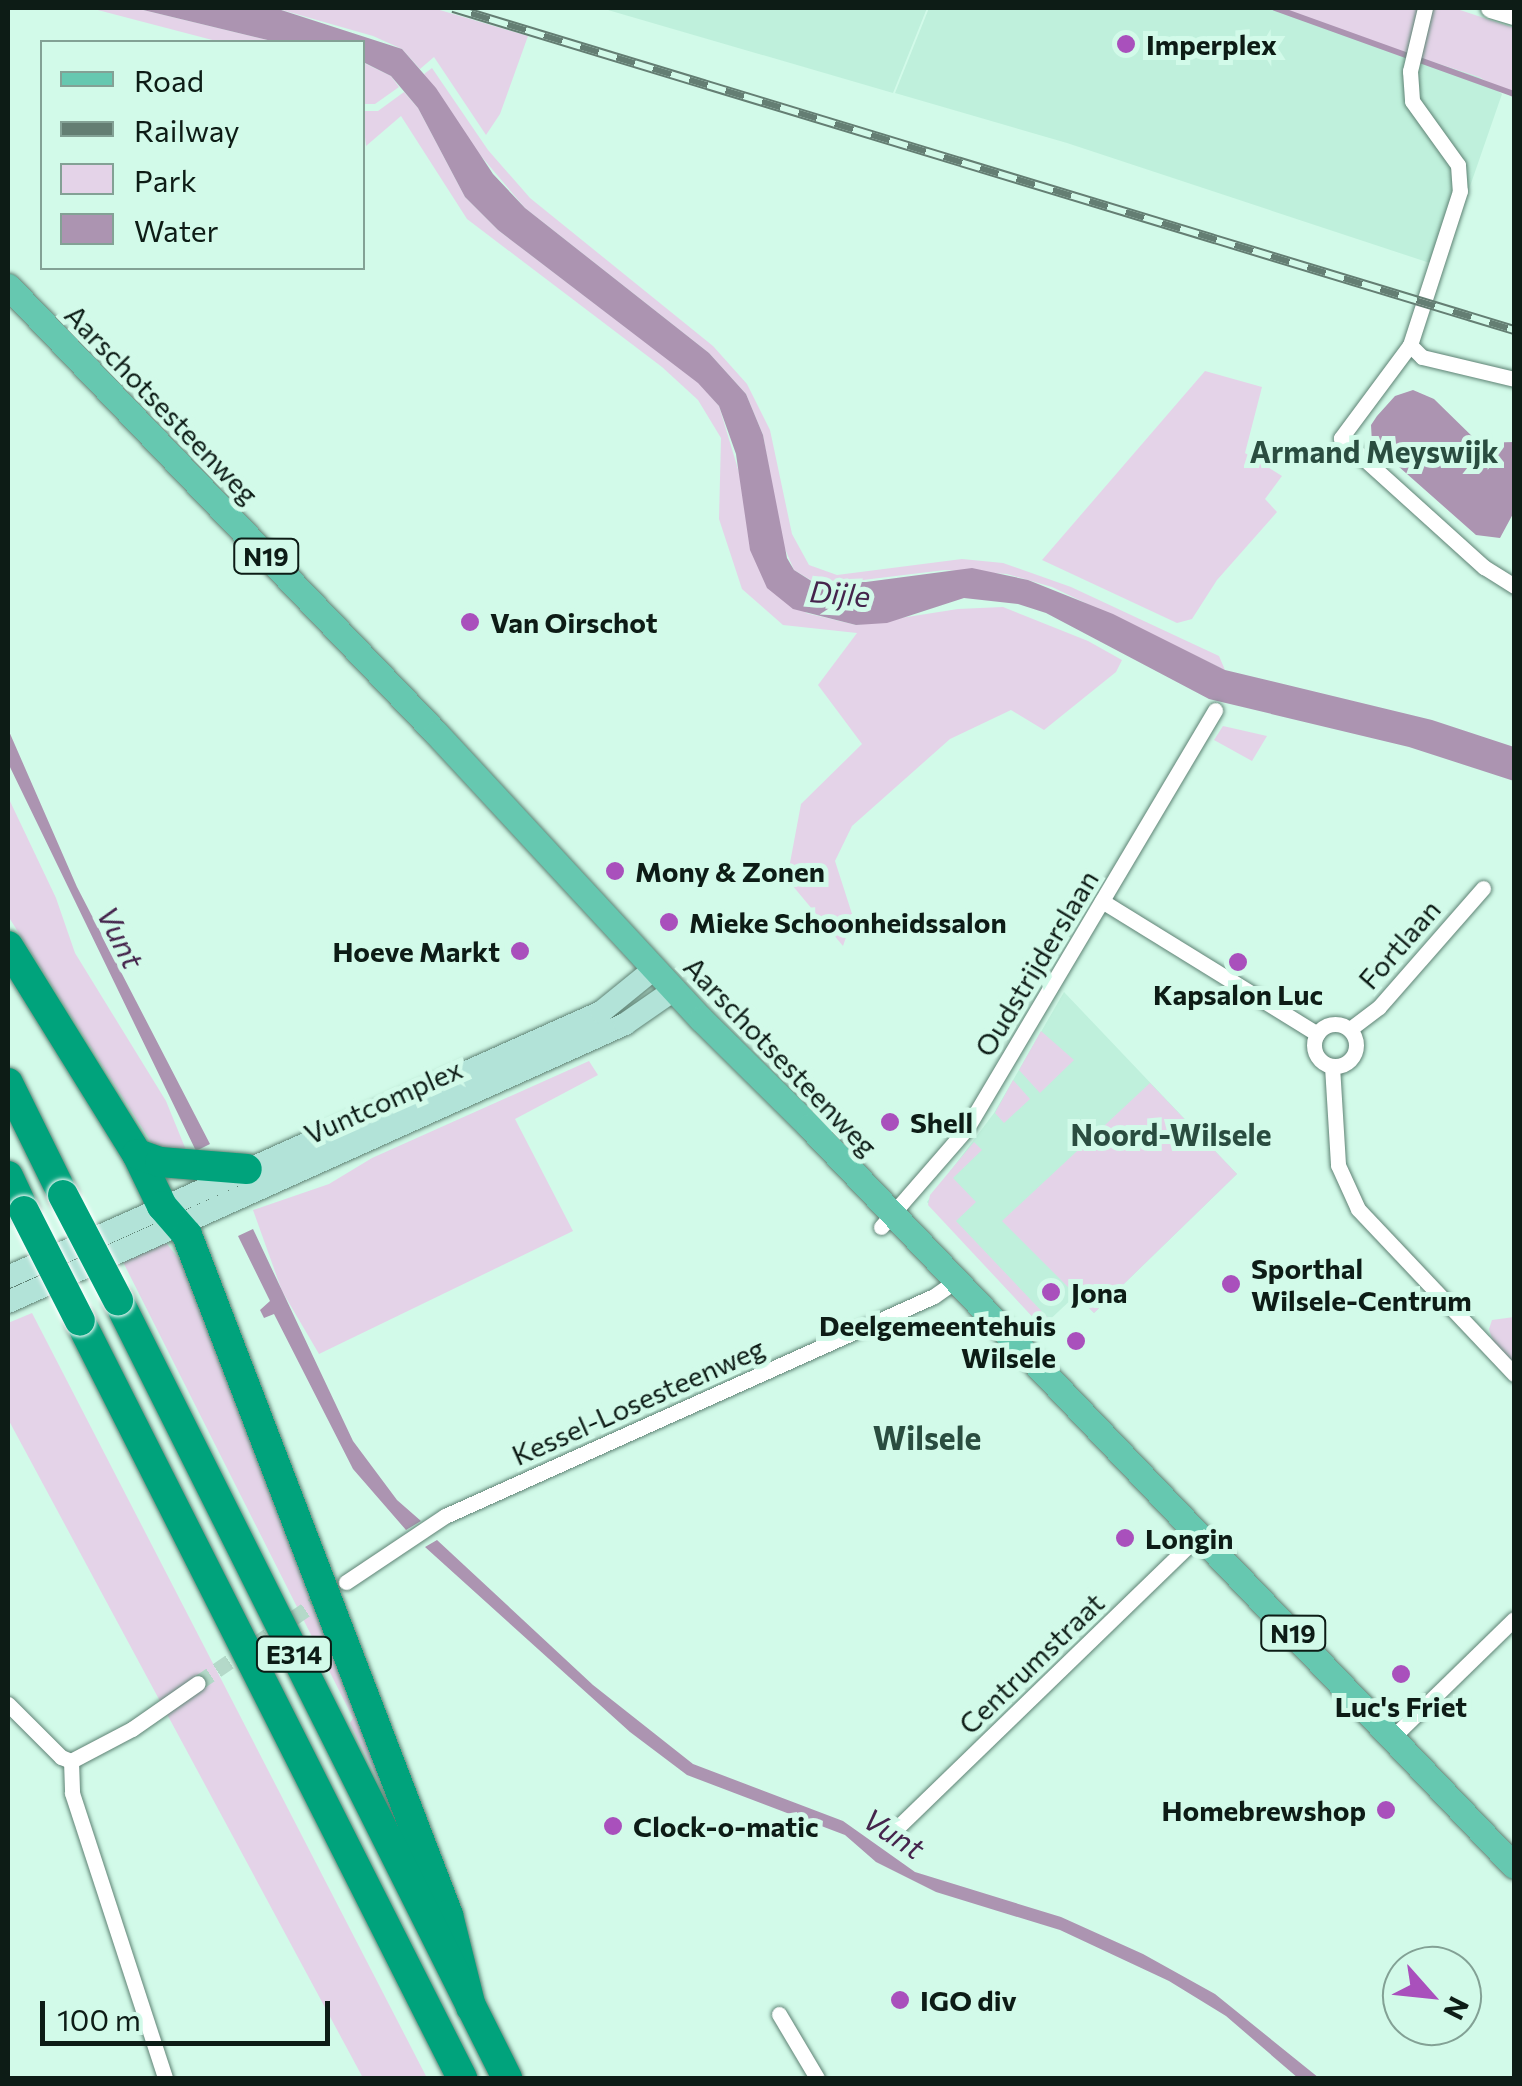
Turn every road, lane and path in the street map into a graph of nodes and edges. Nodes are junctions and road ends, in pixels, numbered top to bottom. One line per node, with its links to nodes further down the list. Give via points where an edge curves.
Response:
1 (1425, 8): 5 (street, via 1410,71 1412,102 1458,165 1460,191)
2 (1491, 8): 3 (street)
3 (1514, 15)
4 (8, 286): 12 (main road, Aarschotsesteenweg / N19)
5 (1410, 345): 6 (street, via 1422,357); 7 (street, via 1341,438 1484,567)
6 (1514, 379)
7 (1514, 586)
8 (1215, 710): 10 (street, Oudstrijderslaan)
9 (1483, 888): 14 (street, Fortlaan, via 1379,1007)
10 (1102, 901): 15 (street); 23 (street, Oudstrijderslaan, via 968,1128)
11 (8, 946): 18 (highway)
12 (654, 970): 13 (main road, Aarschotsesteenweg / N19); 19 (main road, Vuntcomplex, via 601,1012)
13 (674, 990): 22 (main road, Vuntcomplex, via 625,1024); 23 (main road, Aarschotsesteenweg / N19)
14 (1350, 1029): 15 (street, via 1334,1024); 16 (street, via 1354,1053)
15 (1316, 1034): 16 (street, via 1316,1054)
16 (1332, 1066): 28 (street, via 1338,1165 1358,1209)
17 (8, 1083): 38 (highway, E314, bridge)
18 (137, 1154): 19 (highway); 22 (highway)
19 (247, 1169): 22 (main road, Vuntcomplex)
20 (8, 1176): 21 (highway, E314)
21 (16, 1203): 41 (highway, E314, bridge)
22 (158, 1208): 24 (main road, Vuntcomplex); 24 (main road, Vuntcomplex); 25 (main road, Vuntcomplex); 38 (highway, via 448,1915)
23 (886, 1220): 26 (main road, Aarschotsesteenweg / N19)
24 (111, 1256): 27 (main road, Vuntcomplex)
25 (8, 1277)
26 (958, 1280): 29 (main road, Aarschotsesteenweg / N19); 30 (street, Kessel-Losesteenweg, via 445,1516)
27 (8, 1302)
28 (1514, 1374)
29 (1200, 1534): 34 (main road, Aarschotsesteenweg / N19); 36 (street, Centrumstraat)
30 (346, 1582)
31 (1514, 1619): 34 (street)
32 (198, 1682): 35 (street, via 132,1730)
33 (8, 1704): 35 (street)
34 (1392, 1738): 37 (main road, Aarschotsesteenweg / N19)
35 (71, 1761): 40 (street, via 72,1793)
36 (897, 1828)
37 (1514, 1866)
38 (470, 2008): 42 (highway, E314)
39 (779, 2014): 43 (street)
40 (164, 2078)
41 (462, 2078)
42 (506, 2078)
43 (817, 2078)

